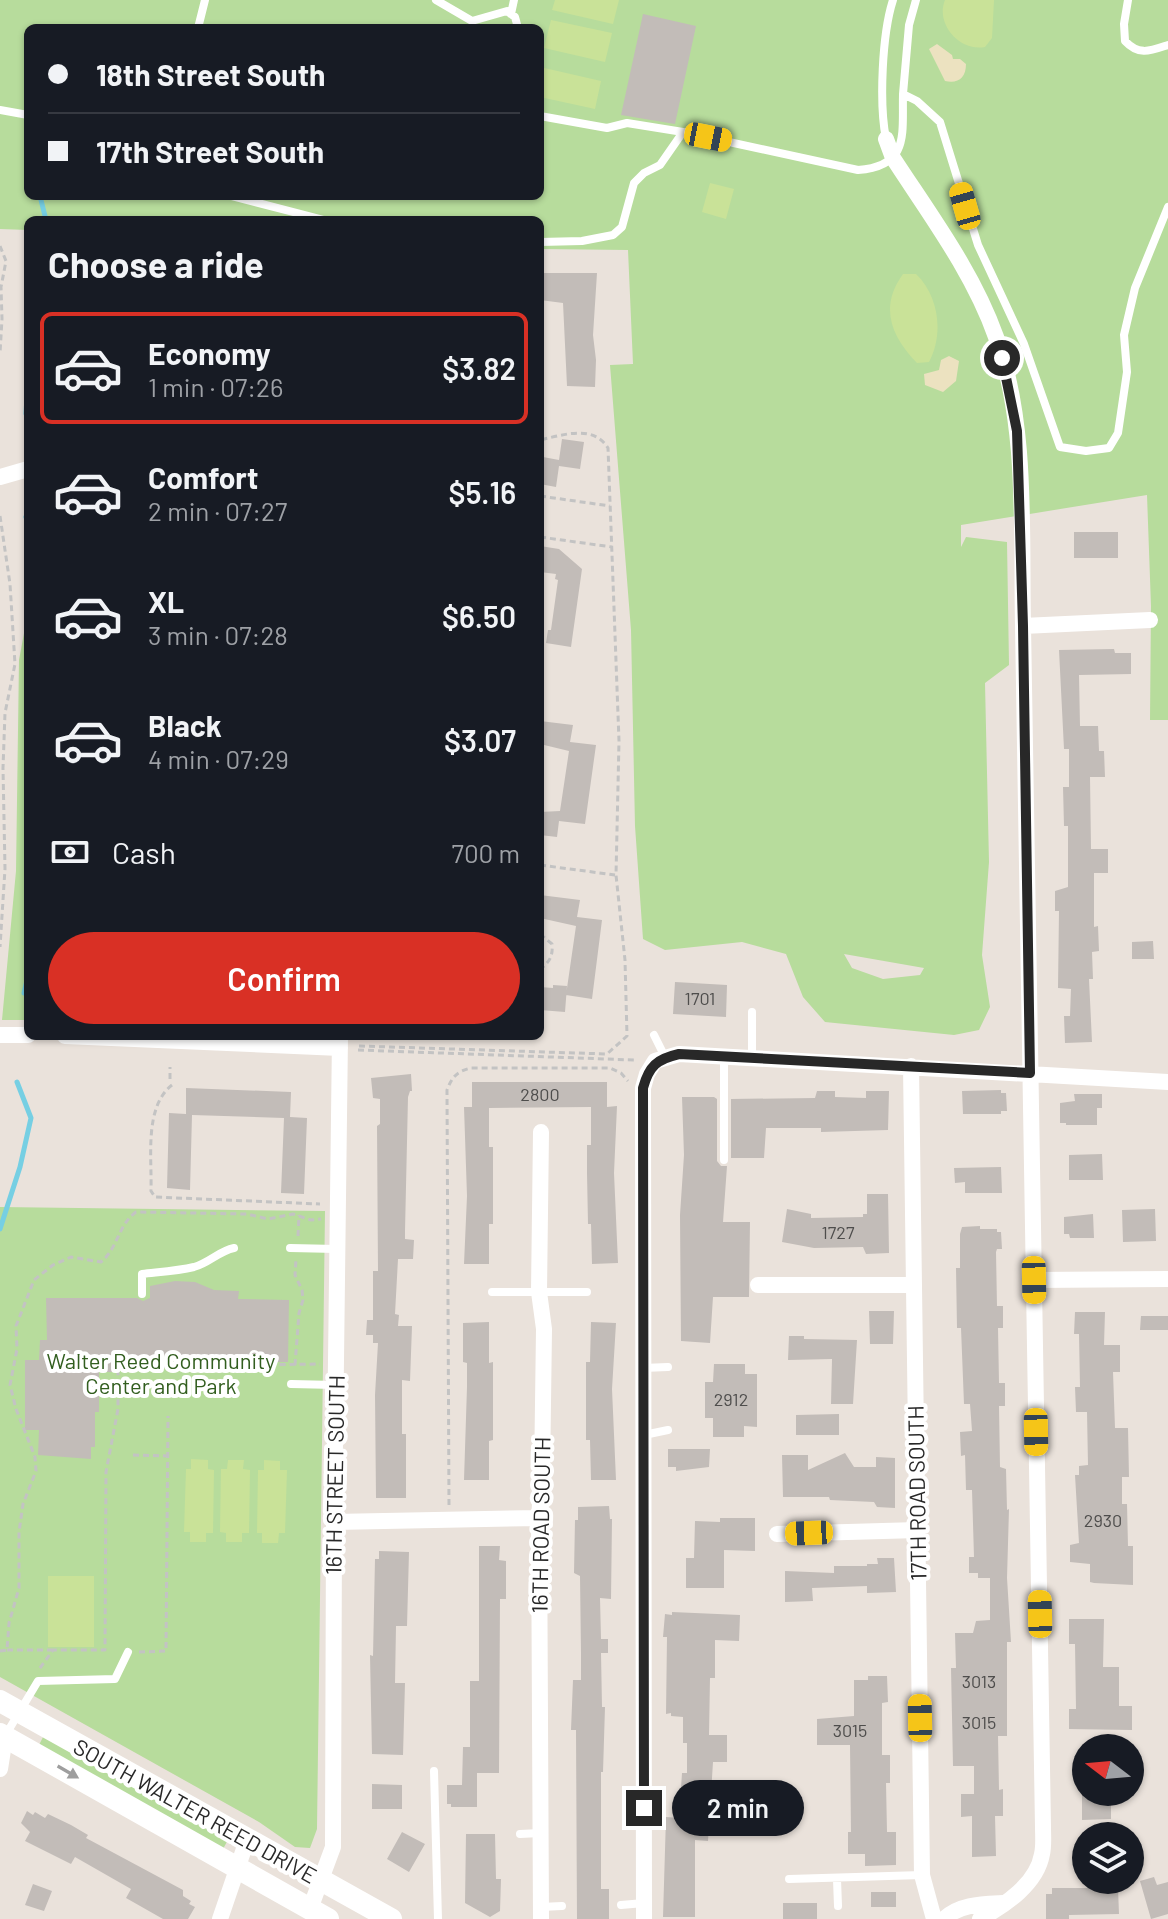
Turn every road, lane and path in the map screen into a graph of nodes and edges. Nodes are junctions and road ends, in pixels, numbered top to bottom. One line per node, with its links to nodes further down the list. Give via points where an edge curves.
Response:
1 (205, 0): 8 (lane)
2 (436, 0): 7 (lane, via 472,21)
3 (514, 0): 7 (lane)
4 (893, 0): 16 (lane, via 882,85)
5 (916, 0): 11 (lane)
6 (1128, 0): 10 (lane, via 1125,41 1133,50 1145,52)
7 (511, 14): 9 (lane)
8 (199, 24)
9 (517, 24)
10 (1168, 45)
11 (903, 94): 17 (lane, via 901,147); 19 (lane, via 940,122 978,245 1024,344 1060,447 1109,448 1118,433 1127,372 1124,335 1135,288)
12 (0, 110): 13 (lane)
13 (24, 114)
14 (544, 117): 15 (lane, via 607,128 627,123)
15 (683, 132): 17 (lane, via 858,170); 21 (lane, via 660,165 634,183 622,227 613,235)
16 (886, 139): 17 (street)
17 (893, 158): 33 (street, via 966,272 996,335 1009,380 1017,431)
18 (246, 200): 20 (lane)
19 (1168, 207)
20 (308, 216)
21 (544, 242)
22 (0, 246): 23 (path, via 6,261)
23 (0, 353)
24 (544, 439): 28 (path, via 572,433 603,439 608,448)
25 (24, 470): 26 (street)
26 (0, 477)
27 (544, 497): 28 (path)
28 (610, 506): 31 (path)
29 (0, 516): 34 (path, via 15,664)
30 (544, 538): 31 (path)
31 (612, 547): 36 (path, via 619,741)
32 (1150, 620): 33 (street)
33 (1023, 626): 51 (street)
34 (1, 768): 38 (path, via 5,869)
35 (544, 866): 36 (path)
36 (616, 875): 48 (path, via 627,1036 607,1054 358,1048)
37 (544, 937): 39 (path, via 553,954)
38 (0, 947)
39 (544, 966)
40 (752, 1012): 47 (lane)
41 (0, 1035): 42 (street)
42 (24, 1035)
43 (654, 1035): 48 (lane)
44 (248, 1040): 45 (street)
45 (340, 1042): 63 (street, 16TH STREET SOUTH)
46 (724, 1056): 47 (street); 48 (street, via 679,1054); 57 (lane)
47 (752, 1058): 49 (street)
48 (653, 1060): 75 (street, via 643,1088)
49 (911, 1066): 51 (street); 67 (street, 17TH ROAD SOUTH)
50 (170, 1067): 52 (path)
51 (1030, 1073): 53 (street); 65 (street)
52 (170, 1079)
53 (1168, 1082)
54 (630, 1084): 83 (path, via 610,1068 471,1068 452,1078 447,1090)
55 (172, 1085): 58 (path, via 156,1103 153,1120 155,1197)
56 (541, 1132): 69 (street, 16TH ROAD SOUTH)
57 (724, 1160)
58 (320, 1204)
59 (299, 1215): 60 (path); 62 (path); 88 (path, via 268,1219 136,1212 101,1262 71,1257 34,1280 16,1326 10,1385 36,1471 23,1504 19,1588)
60 (321, 1219)
61 (234, 1248): 71 (lane, via 194,1267 142,1274)
62 (294, 1248): 63 (lane); 73 (path, via 303,1300)
63 (338, 1249): 77 (street, 16TH STREET SOUTH)
64 (1168, 1279): 65 (street)
65 (1034, 1280): 105 (street, via 1042,1855 1021,1890)
66 (758, 1285): 67 (street)
67 (913, 1285): 86 (street, 17TH ROAD SOUTH)
68 (492, 1292): 69 (lane)
69 (539, 1292): 70 (lane); 84 (street, 16TH ROAD SOUTH, via 544,1329)
70 (587, 1292)
71 (142, 1294)
72 (321, 1364): 73 (path)
73 (295, 1366): 89 (path, via 118,1367 118,1409 106,1472 105,1650)
74 (668, 1367): 75 (lane)
75 (643, 1368): 80 (street)
76 (291, 1384): 77 (lane)
77 (336, 1385): 85 (street, 16TH STREET SOUTH)
78 (168, 1416): 82 (path)
79 (668, 1430): 80 (lane)
80 (643, 1436): 109 (street)
81 (133, 1455): 82 (path)
82 (168, 1456): 91 (path, via 166,1651)
83 (449, 1509)
84 (539, 1518): 85 (street); 97 (street, 16TH ROAD SOUTH, via 533,1788)
85 (334, 1522): 104 (street, 16TH STREET SOUTH, via 333,1847)
86 (918, 1530): 87 (street); 101 (street, 17TH ROAD SOUTH)
87 (777, 1534)
88 (7, 1650): 89 (path); 90 (path)
89 (53, 1650): 92 (path, via 41,1668)
90 (0, 1651)
91 (128, 1652): 93 (lane, via 115,1679 38,1681)
92 (28, 1672)
93 (10, 1706): 94 (lane); 99 (main road, SOUTH WALTER REED DRIVE)
94 (2, 1735): 95 (street); 100 (main road, SOUTH WALTER REED DRIVE, one-way to 100)
95 (0, 1769)
96 (434, 1771): 114 (lane)
97 (540, 1833): 98 (lane); 110 (street, 16TH ROAD SOUTH)
98 (520, 1834)
99 (247, 1840): 100 (street); 104 (main road, SOUTH WALTER REED DRIVE)
100 (238, 1869): 111 (main road, SOUTH WALTER REED DRIVE); 112 (street)
101 (922, 1875): 103 (lane); 115 (street, 17TH ROAD SOUTH)
102 (789, 1879): 103 (lane)
103 (837, 1879): 108 (lane)
104 (322, 1882): 111 (street, 16TH STREET SOUTH); 113 (main road, SOUTH WALTER REED DRIVE)
105 (1003, 1903): 116 (street, via 978,1904); 117 (street)
106 (621, 1905): 109 (lane)
107 (562, 1906): 110 (lane)
108 (838, 1906)
109 (644, 1911)
110 (541, 1913)
111 (319, 1914)
112 (220, 1919)
113 (391, 1919)
114 (438, 1919)
115 (934, 1919)
116 (944, 1919)
117 (980, 1919)

